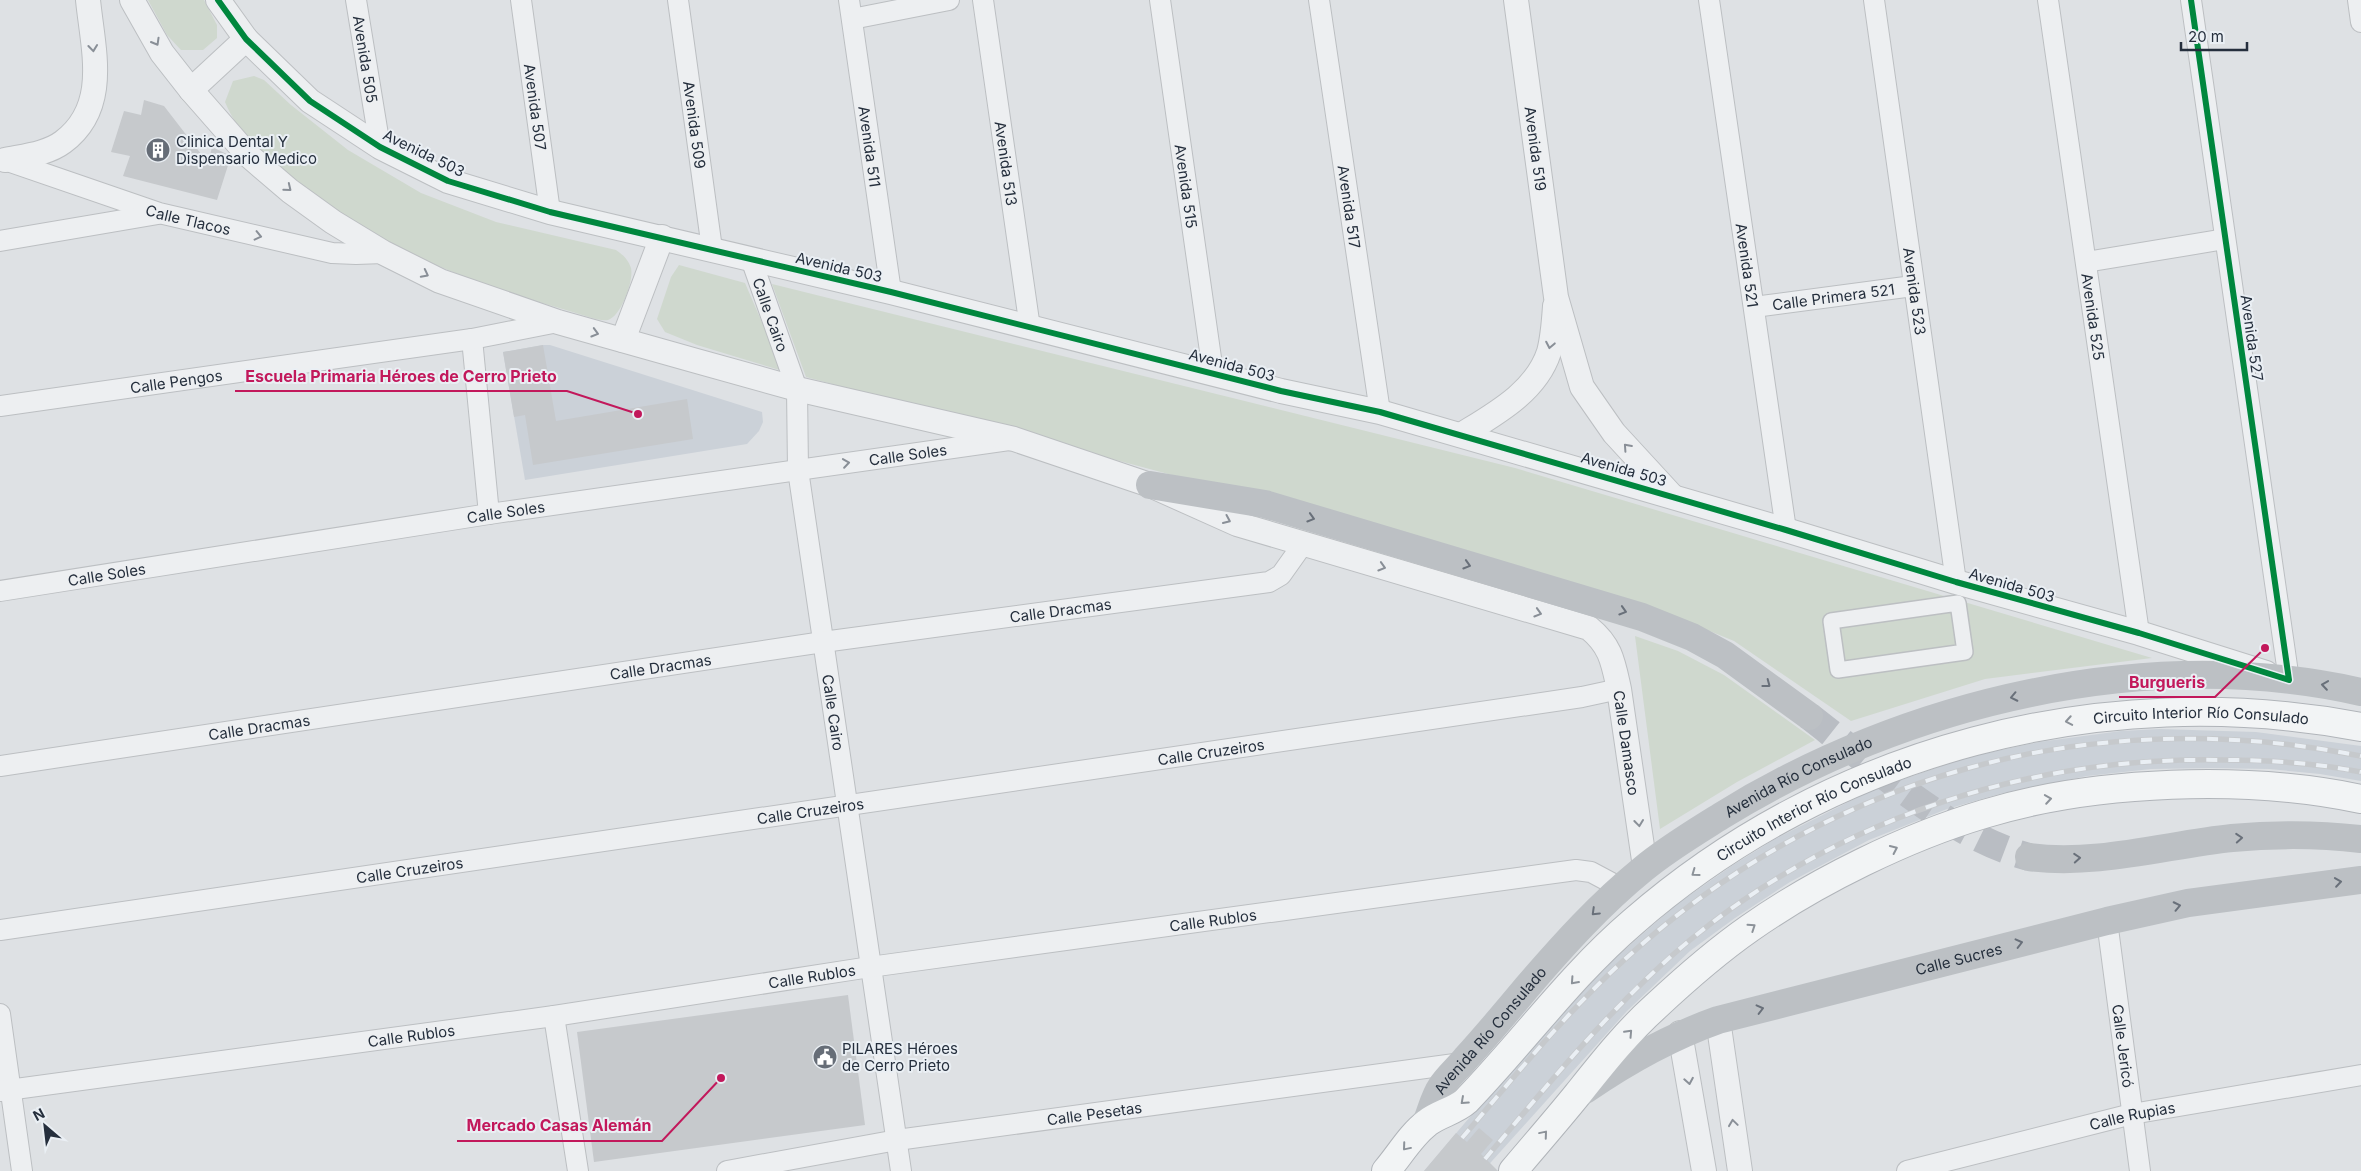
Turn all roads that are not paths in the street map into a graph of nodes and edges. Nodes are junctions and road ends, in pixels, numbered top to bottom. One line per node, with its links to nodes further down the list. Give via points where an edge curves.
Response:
1 (88, 0): 22 (street, one-way to 22, via 95,70 95,92 90,110 63,142 42,152)
2 (132, 0): 20 (street, one-way to 20, via 162,53)
3 (218, 0): 19 (street, Avenida 503)
4 (356, 0): 21 (street, Avenida 505)
5 (520, 0): 23 (street, Avenida 507)
6 (678, 0): 28 (street, Avenida 509)
7 (950, 0): 17 (street)
8 (983, 0): 37 (street, Avenida 513)
9 (1160, 0): 40 (street, Avenida 515)
10 (1318, 0): 43 (street, Avenida 517)
11 (1516, 0): 34 (street, Avenida 519)
12 (1709, 0): 35 (street, Avenida 521)
13 (1874, 0): 32 (street, Avenida 523)
14 (2048, 0): 31 (street, Avenida 525)
15 (2191, 0): 26 (street, Avenida 527)
16 (2358, 0): 18 (street)
17 (850, 10): 33 (street, Avenida 511)
18 (2361, 22)
19 (246, 39): 20 (street); 21 (street, Avenida 503, via 310,101)
20 (191, 90): 29 (street, one-way to 29, via 248,155 290,191)
21 (380, 147): 23 (street, Avenida 503, via 448,181)
22 (3, 159): 24 (street, Calle Tlacos)
23 (550, 212): 25 (street, Avenida 503)
24 (159, 214): 27 (street); 29 (street, Calle Tlacos, one-way to 29, via 332,253)
25 (662, 237): 28 (street, Avenida 503); 39 (street)
26 (2226, 239): 31 (street); 57 (street, Avenida 527)
27 (0, 241)
28 (712, 250): 30 (street, Avenida 503)
29 (384, 253): 36 (street, one-way to 36, via 440,281)
30 (751, 259): 33 (street, Avenida 503); 41 (street, Calle Cairo)
31 (2086, 262): 55 (street, Avenida 525)
32 (1913, 286): 35 (street, Calle Primera 521); 52 (street, Avenida 523)
33 (891, 292): 37 (street, Avenida 503)
34 (1556, 296): 44 (street, Avenida 519, one-way to 44, via 1549,351 1540,372 1508,407); 48 (street, Avenida 519, one-way to 34, via 1614,433 1582,387)
35 (1754, 307): 50 (street, Avenida 521)
36 (558, 322): 38 (street, Calle Pengos); 39 (street, one-way to 39)
37 (1030, 328): 40 (street, Avenida 503)
38 (472, 339): 42 (street, Calle Pengos); 49 (street)
39 (624, 340): 41 (street)
40 (1213, 372): 43 (street, Avenida 503, via 1281,391)
41 (797, 389): 45 (street); 46 (street, Calle Cairo)
42 (0, 406)
43 (1380, 412): 44 (street, Avenida 503)
44 (1461, 435): 48 (street, Avenida 503)
45 (1014, 439): 46 (street, Calle Soles, one-way to 45); 47 (street)
46 (798, 470): 49 (street, Calle Soles); 56 (street, Calle Cairo)
47 (1150, 485): 51 (street, one-way to 51, via 1237,524); 60 (main road, one-way to 60, via 1265,504 1642,617 1726,655)
48 (1672, 496): 50 (street, Avenida 503)
49 (489, 514): 53 (street, Calle Soles)
50 (1786, 530): 52 (street, Avenida 503)
51 (1303, 544): 56 (street, Calle Dracmas, via 1281,575 1269,582); 58 (street, Calle Damasco, one-way to 58, via 1589,628 1603,640 1613,661)
52 (1956, 582): 55 (street, Avenida 503)
53 (0, 591)
54 (1831, 621): 54 (street, via 1838,670 1964,652 1958,603)
55 (2139, 633): 57 (street, Avenida 503)
56 (823, 642): 62 (street, Calle Dracmas); 64 (street, Calle Cairo)
57 (2289, 680): 59 (main road, Avenida Río Consulado, one-way to 57); 67 (main road, Avenida Río Consulado, one-way to 67, via 2176,676 2121,680 2063,688 1967,708 1878,737 1789,777 1701,828)
58 (1619, 689): 64 (street, Calle Cruzeiros); 67 (street, Calle Damasco, one-way to 67)
59 (2361, 692)
60 (1809, 716)
61 (2361, 727): 82 (highway, Circuito Interior Río Consulado, one-way to 82, via 2318,719 2237,712 2084,719 1989,737 1942,750 1836,789 1754,833 1669,891 1592,962 1463,1104)
62 (0, 766)
63 (2361, 799): 80 (highway, one-way to 63, via 1653,1008 1749,928 1799,897 1924,835 1985,814 2043,800 2167,785 2276,787)
64 (847, 804): 71 (street, Calle Cruzeiros); 72 (street, Calle Cairo)
65 (2361, 839): 66 (main road, one-way to 65, via 2050,860 2082,858 2232,838 2308,835)
66 (2029, 857)
67 (1645, 867): 69 (main road, Avenida Río Consulado)
68 (2361, 880): 70 (main road, Calle Sucres, one-way to 68, via 2188,903)
69 (1621, 888): 72 (street, Calle Rublos, via 1591,872 1576,870); 77 (main road, Avenida Río Consulado, one-way to 77, via 1564,944)
70 (2107, 921): 75 (main road, Calle Sucres, one-way to 70); 81 (street, Calle Jericó)
71 (0, 930)
72 (870, 967): 74 (street, Calle Rublos); 83 (street, Calle Cairo)
73 (0, 1014): 79 (street)
74 (554, 1016): 79 (street, Calle Rublos); 85 (street)
75 (1718, 1020): 76 (main road, Calle Sucres); 91 (street, one-way to 75)
76 (1680, 1033): 80 (main road, Calle Sucres, via 1612,1071); 90 (street, one-way to 90)
77 (1462, 1063): 82 (main road, Avenida Río Consulado, via 1440,1088); 83 (street, Calle Pesetas)
78 (2361, 1075): 81 (street, Calle Rupias)
79 (6, 1090): 84 (street)
80 (1575, 1097): 89 (highway, one-way to 80)
81 (2132, 1114): 92 (street, Calle Rupias); 93 (street, Calle Jericó)
82 (1426, 1123): 88 (highway, Avenida Río Consulado, one-way to 88)
83 (897, 1140): 86 (street, Calle Pesetas); 87 (street, Calle Cairo)
84 (22, 1171)
85 (578, 1171)
86 (727, 1171)
87 (901, 1171)
88 (1386, 1171)
89 (1513, 1171)
90 (1704, 1171)
91 (1740, 1171)
92 (1907, 1171)
93 (2140, 1171)

